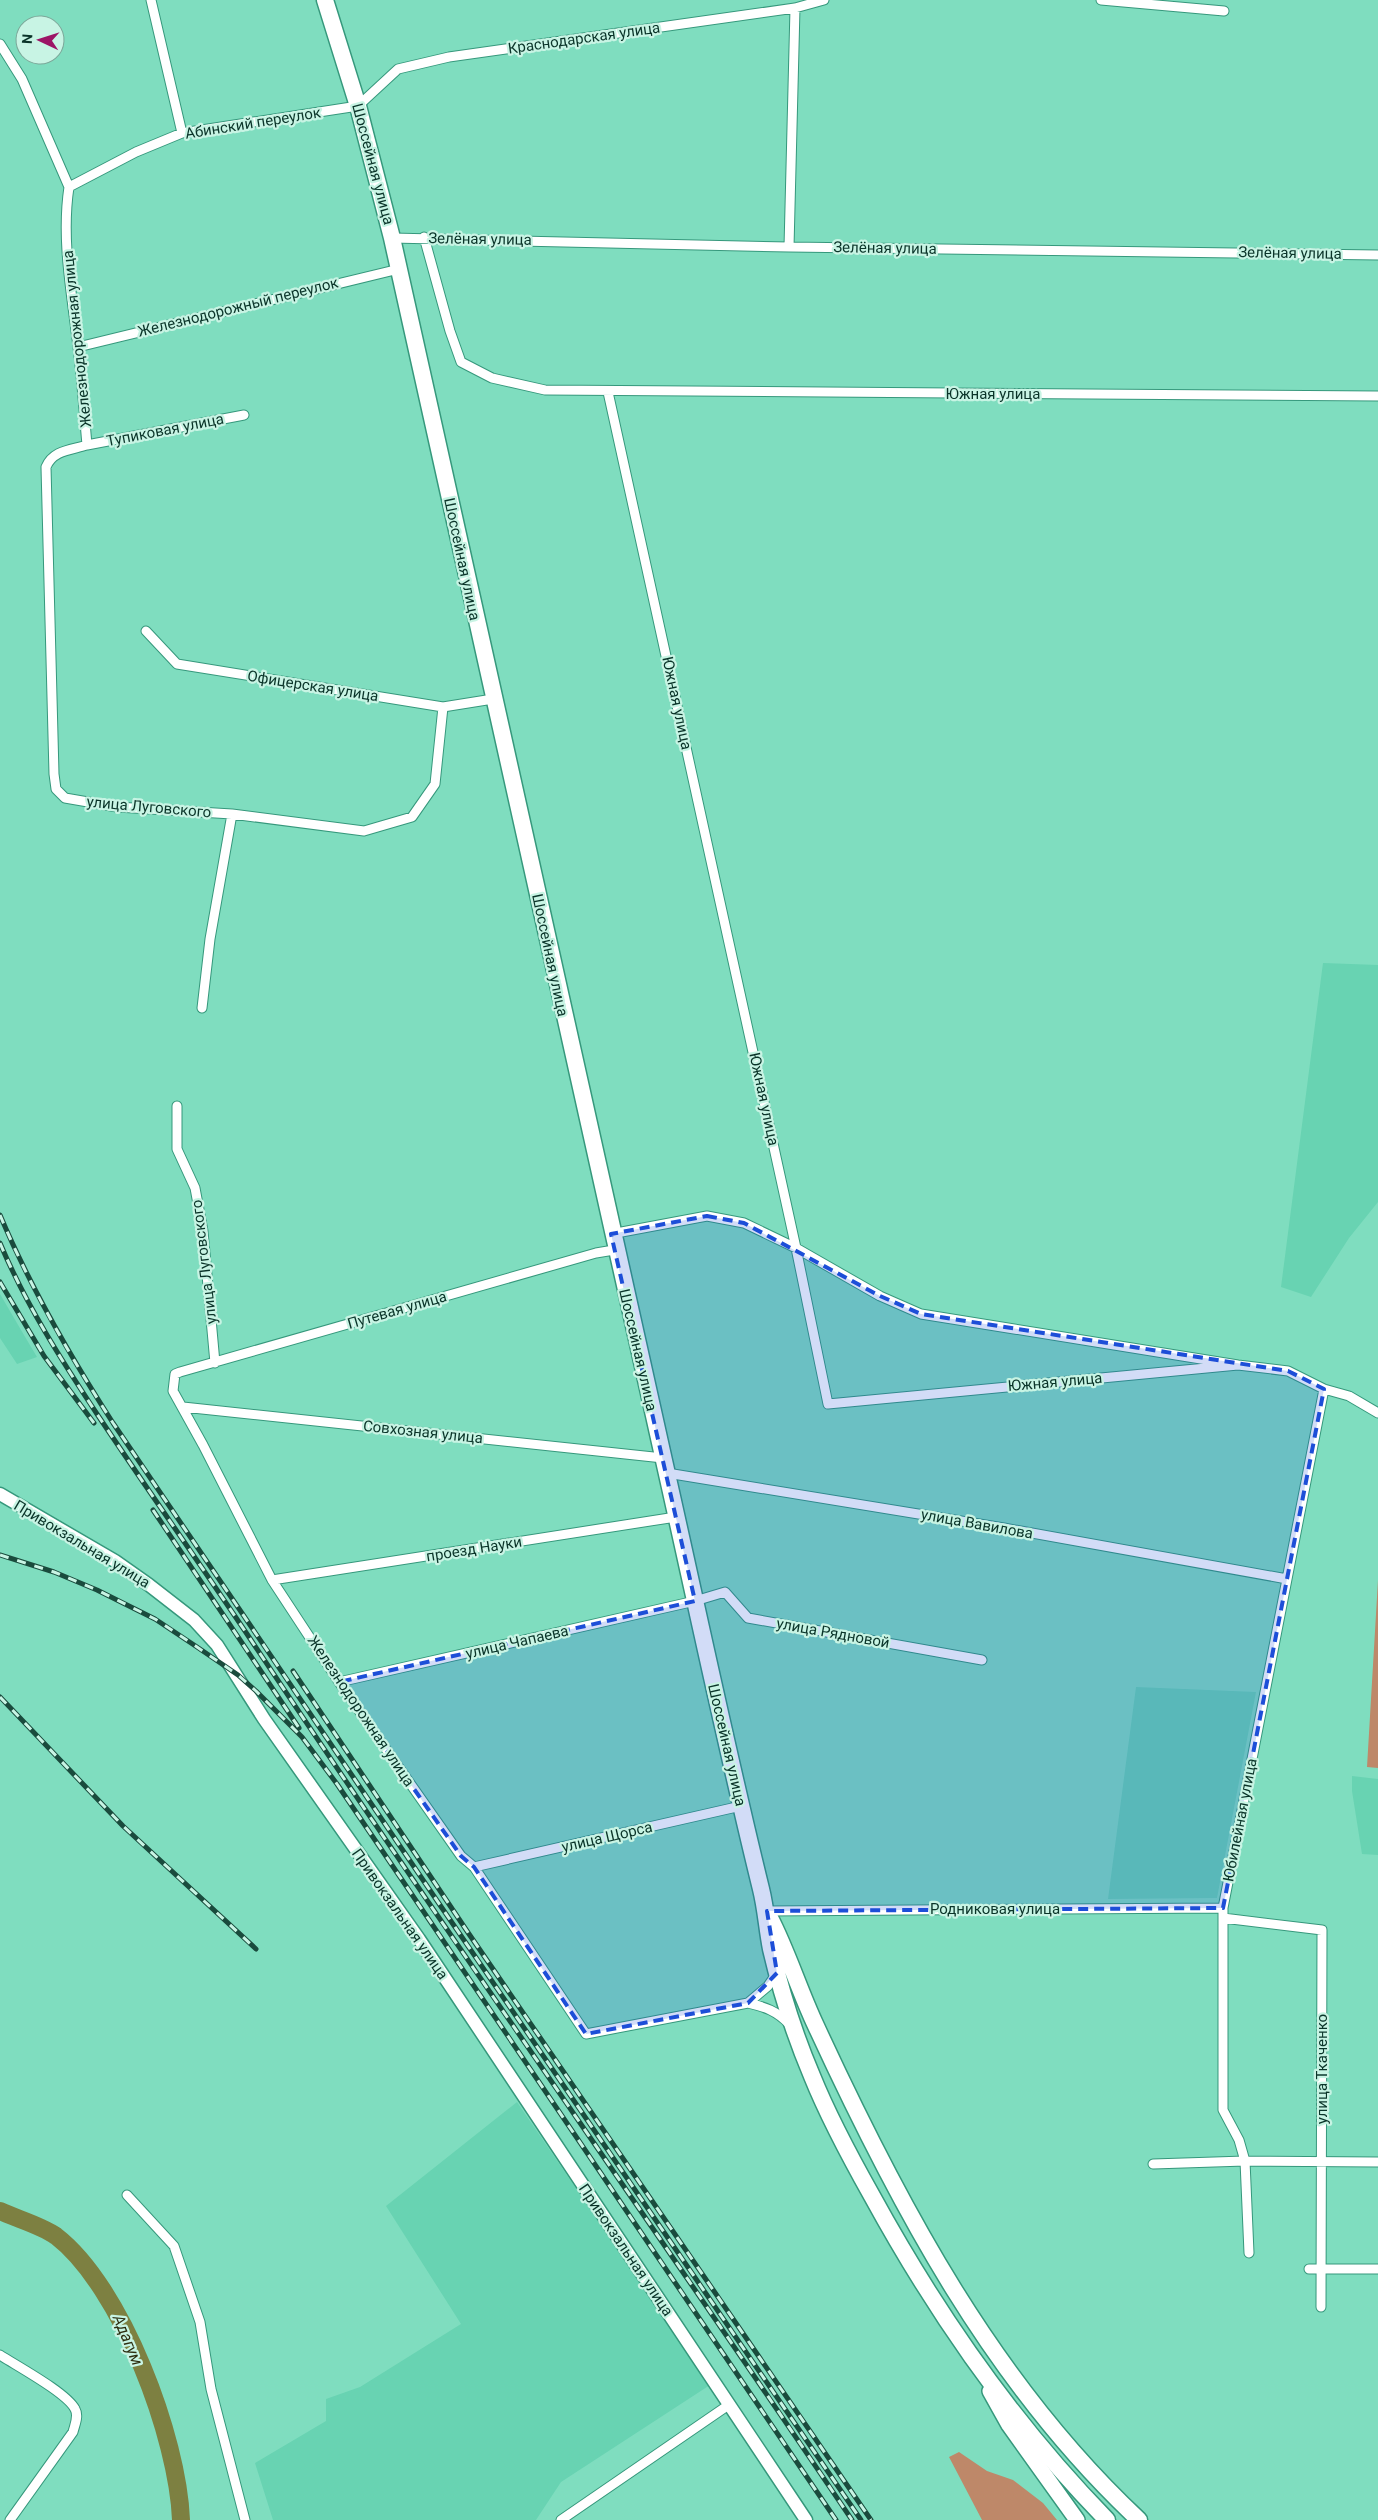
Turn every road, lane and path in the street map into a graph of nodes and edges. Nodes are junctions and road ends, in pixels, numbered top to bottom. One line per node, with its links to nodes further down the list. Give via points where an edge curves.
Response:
1 (151, 0): 9 (street)
2 (325, 0): 8 (highway, Шоссейная улица)
3 (824, 0): 5 (street, Краснодарская улица)
4 (1101, 0): 6 (street)
5 (795, 8): 8 (street, Краснодарская улица, via 449,57 398,69); 13 (street)
6 (1224, 11)
7 (0, 44): 10 (street, Железнодорожная улица, via 22,79)
8 (358, 106): 9 (street, Абинский переулок); 12 (highway, Шоссейная улица)
9 (182, 134): 10 (street, Абинский переулок, via 136,152)
10 (69, 187): 16 (street, Железнодорожная улица, via 68,275)
11 (424, 237): 12 (street, Зелёная улица); 13 (street, Зелёная улица); 17 (street, Южная улица, via 461,362 492,378 544,390)
12 (392, 238): 15 (highway, Шоссейная улица)
13 (789, 247): 14 (street, Зелёная улица)
14 (1378, 255)
15 (399, 269): 16 (street, Железнодорожный переулок); 22 (highway, Шоссейная улица)
16 (78, 347): 20 (street, Железнодорожная улица)
17 (608, 392): 18 (street, Южная улица); 29 (street, Южная улица)
18 (1378, 396)
19 (244, 416): 20 (street, Тупиковая улица)
20 (87, 445): 24 (street, Железнодорожная улица, via 55,454 46,468 54,774 56,789)
21 (146, 631): 23 (street, Офицерская улица, via 177,664)
22 (494, 699): 23 (street, Офицерская улица); 28 (highway, Шоссейная улица)
23 (443, 707): 25 (street, улица Луговского, via 435,784 412,817 364,831)
24 (65, 798): 25 (street, улица Луговского, via 118,807)
25 (232, 814): 26 (street, улица Луговского, via 210,939)
26 (202, 1008)
27 (177, 1106): 31 (street, улица Луговского, via 177,1149 195,1188 203,1231)
28 (611, 1234): 29 (street, via 707,1216 744,1223); 30 (highway, Шоссейная улица)
29 (796, 1248): 32 (street, via 880,1296 921,1314); 32 (street, Южная улица, via 828,1404)
30 (614, 1250): 31 (street, Путевая улица); 37 (highway, Шоссейная улица)
31 (215, 1363): 33 (street, Путевая улица)
32 (1238, 1365): 34 (street, via 1288,1371)
33 (180, 1372): 35 (street, Железнодорожная улица, via 175,1374 172,1391)
34 (1324, 1389): 36 (street, via 1349,1396); 40 (street, Юбилейная улица)
35 (183, 1407): 37 (street, Совхозная улица); 41 (street, Железнодорожная улица)
36 (1378, 1413)
37 (665, 1465): 39 (highway, Шоссейная улица); 40 (street, улица Вавилова)
38 (0, 1494): 64 (main road, Привокзальная улица, via 149,1584 194,1620 217,1645 264,1719 415,1932)
39 (676, 1517): 41 (street, проезд Науки); 42 (highway, Шоссейная улица)
40 (1287, 1579): 48 (street, Юбилейная улица)
41 (272, 1580): 44 (street, Железнодорожная улица)
42 (695, 1601): 43 (street, улица Рядновой, via 725,1592 748,1618); 44 (street, улица Чапаева); 45 (highway, Шоссейная улица)
43 (982, 1660)
44 (339, 1682): 46 (street, Железнодорожная улица, via 461,1856)
45 (741, 1806): 46 (street, улица Щорса); 47 (highway, Шоссейная улица)
46 (474, 1867): 50 (street, Железнодорожная улица, via 586,2034)
47 (767, 1911): 48 (street, Родниковая улица); 49 (highway, via 769,1940); 71 (highway, via 858,2114 900,2199 943,2272 1028,2398 1109,2492)
48 (1223, 1913): 52 (street, Юбилейная улица, via 1223,2110 1239,2140); 53 (street, улица Ткаченко, via 1322,1930)
49 (777, 1973): 50 (street, via 768,1986); 51 (highway)
50 (748, 2002): 51 (street, via 780,2014)
51 (793, 2028): 62 (highway, via 832,2124 887,2223)
52 (1245, 2161): 53 (street); 55 (street); 57 (street, Юбилейная улица)
53 (1321, 2162): 54 (street); 58 (street, улица Ткаченко)
54 (1378, 2162)
55 (1153, 2164)
56 (127, 2195): 66 (street, via 174,2246 200,2322 211,2389)
57 (1249, 2253)
58 (1321, 2268): 59 (street); 60 (street); 61 (street, улица Ткаченко)
59 (1309, 2269)
60 (1378, 2269)
61 (1321, 2307)
62 (961, 2340): 69 (main road, via 1009,2425); 70 (highway, via 1014,2414)
63 (0, 2355): 65 (street, via 63,2396 76,2411 73,2432)
64 (730, 2404): 67 (street); 68 (main road, Привокзальная улица)
65 (10, 2520)
66 (245, 2520)
67 (561, 2520)
68 (806, 2520)
69 (1077, 2520)
70 (1107, 2520)
71 (1139, 2520)

